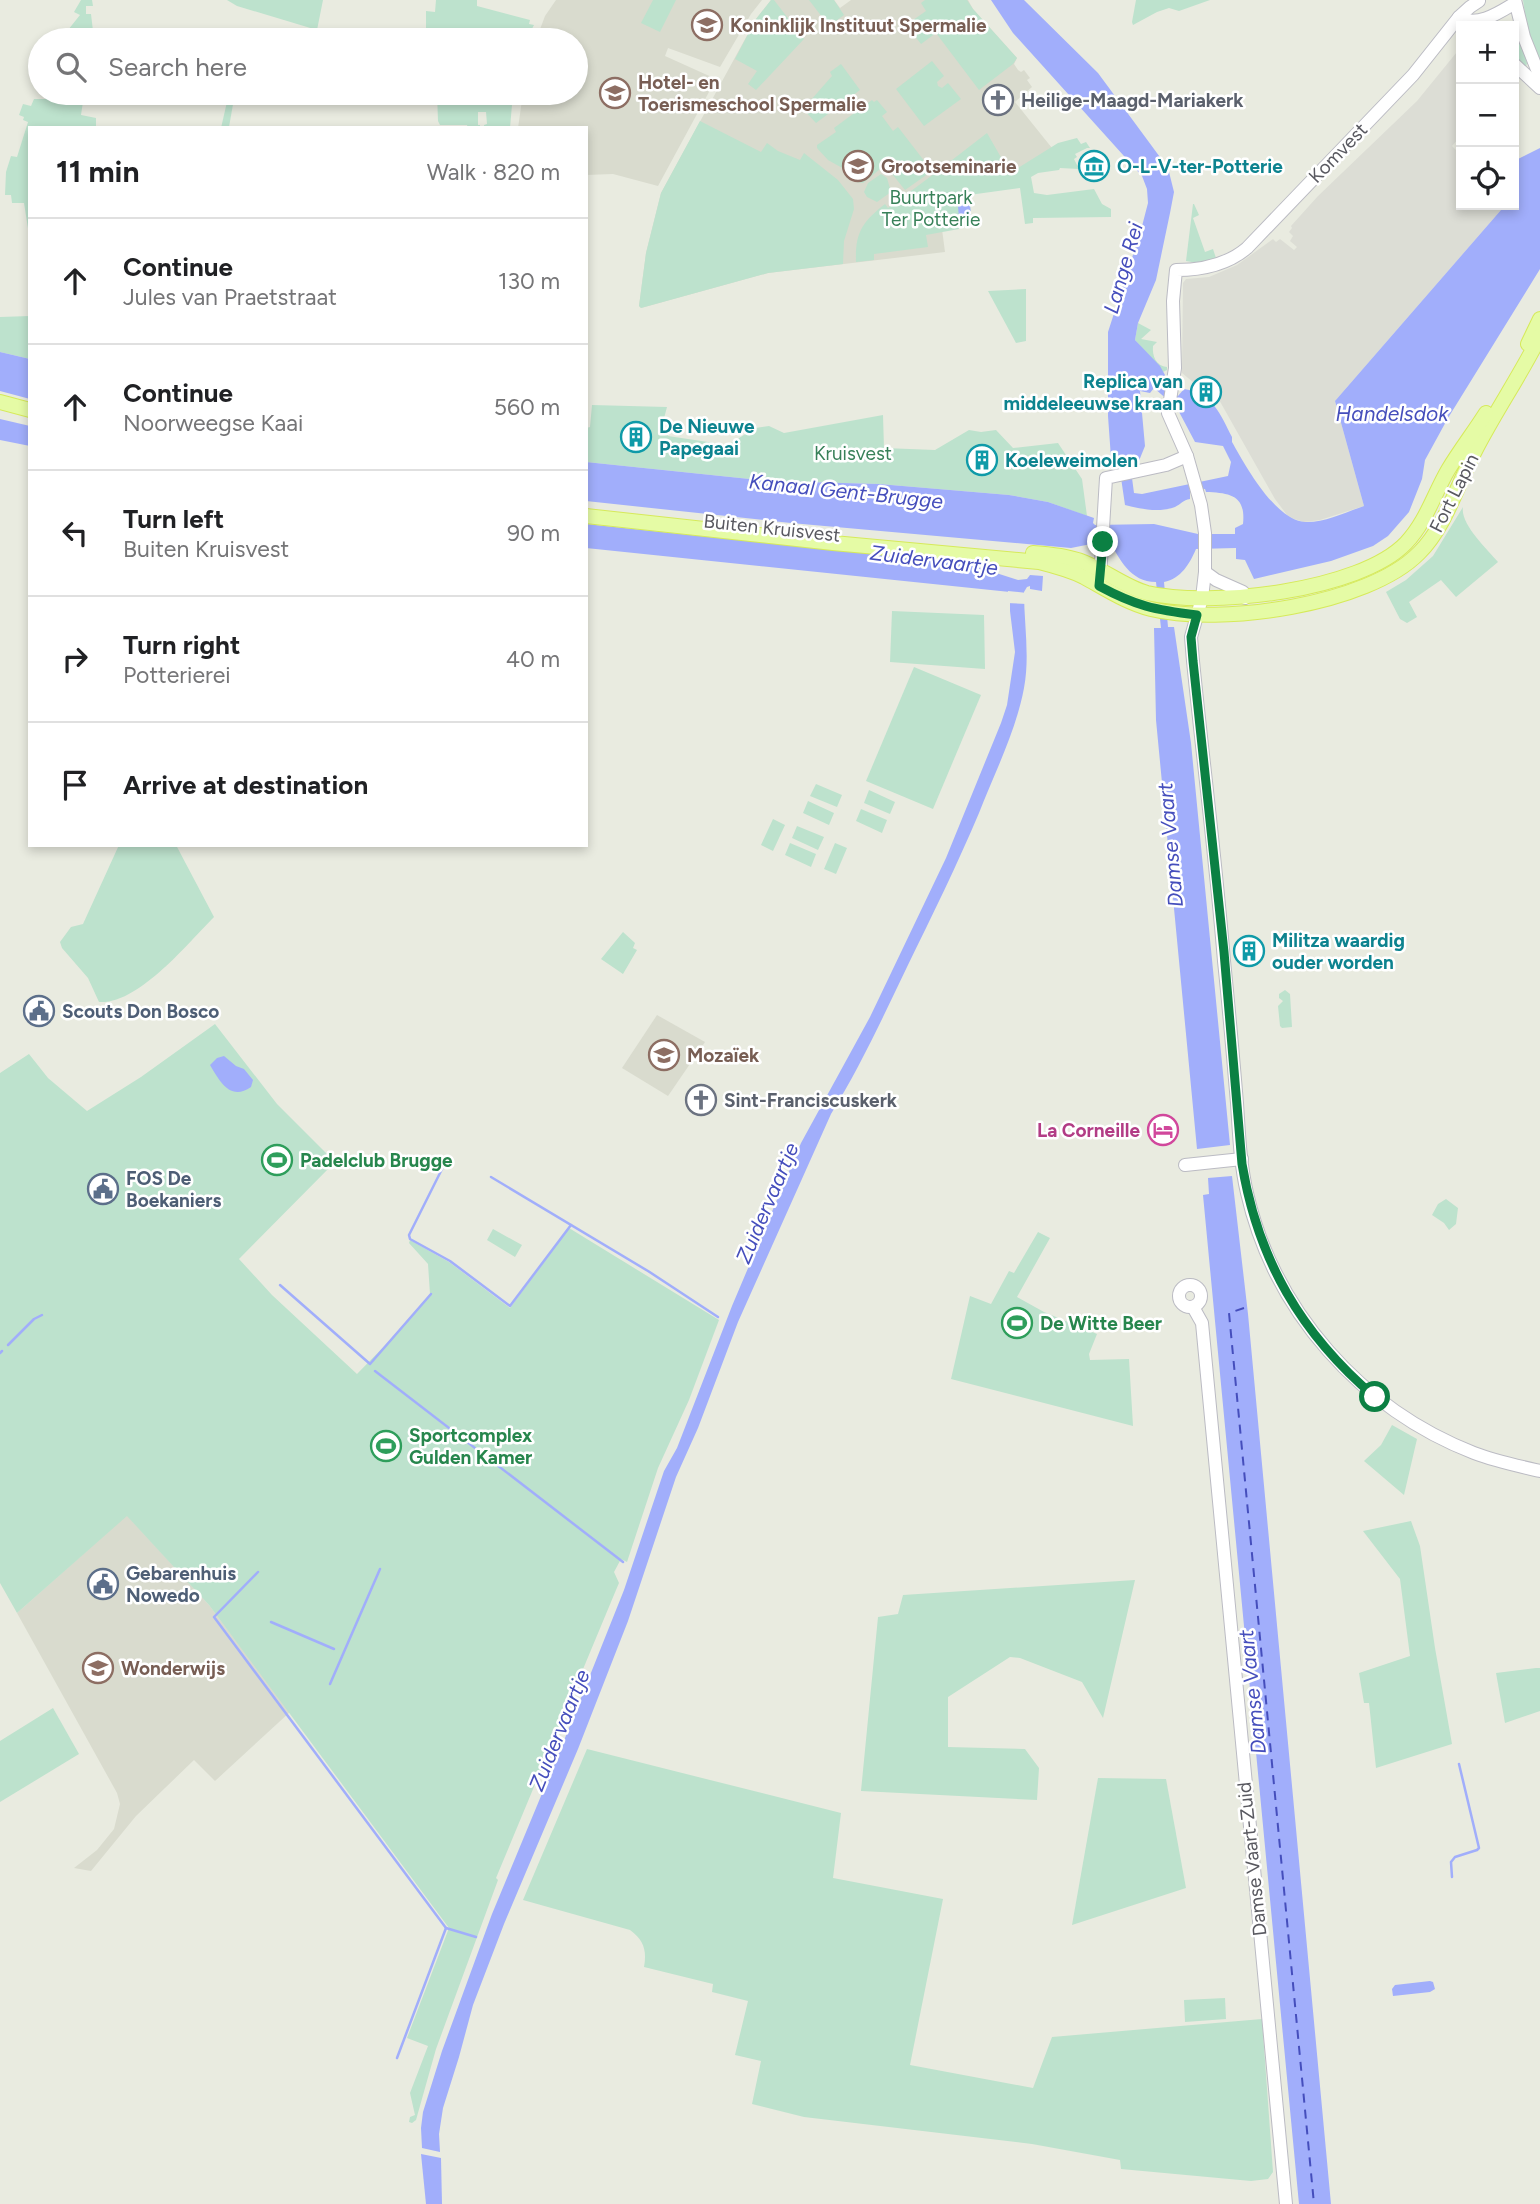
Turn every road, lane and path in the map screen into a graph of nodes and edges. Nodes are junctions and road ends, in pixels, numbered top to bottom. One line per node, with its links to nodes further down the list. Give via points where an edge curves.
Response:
1 (1479, 1): 3 (street, Komvest); 5 (street)
2 (1515, 1): 6 (street); 8 (street)
3 (1459, 17): 4 (street); 16 (street, Komvest, via 1413,75 1247,248 1203,269 1176,270 1175,371 1168,413)
4 (1466, 21)
5 (1484, 21)
6 (1485, 21)
7 (1519, 69): 9 (street)
8 (1540, 77)
9 (1540, 88)
10 (1540, 319): 23 (main road, Fort Lapin, via 1507,382 1447,471 1407,543 1363,570)
11 (1540, 336): 24 (main road, Fort Lapin, via 1440,523 1410,561 1378,582 1313,602 1258,612)
12 (0, 402): 13 (main road)
13 (28, 409)
14 (0, 410): 15 (main road)
15 (28, 417)
16 (1188, 456): 19 (street, via 1112,477); 20 (street, via 1205,533)
17 (588, 509): 19 (main road, Buiten Kruisvest, via 1050,554)
18 (588, 516): 21 (main road, Buiten Kruisvest, via 1040,562)
19 (1101, 570): 21 (street); 22 (main road, Buiten Kruisvest, via 1144,593)
20 (1205, 572): 22 (street); 23 (street)
21 (1099, 586): 24 (main road, Buiten Kruisvest, via 1163,611)
22 (1202, 598): 23 (main road, Fort Lapin); 24 (street)
23 (1245, 598)
24 (1197, 615): 25 (street, via 1191,637)
25 (1242, 1159): 26 (street); 28 (street, via 1254,1219 1278,1278 1304,1321 1357,1382 1411,1422 1457,1446)
26 (1185, 1165)
27 (1194, 1307): 29 (street, Damse Vaart-Zuid, via 1202,1323)
28 (1540, 1471)
29 (1286, 2204)

